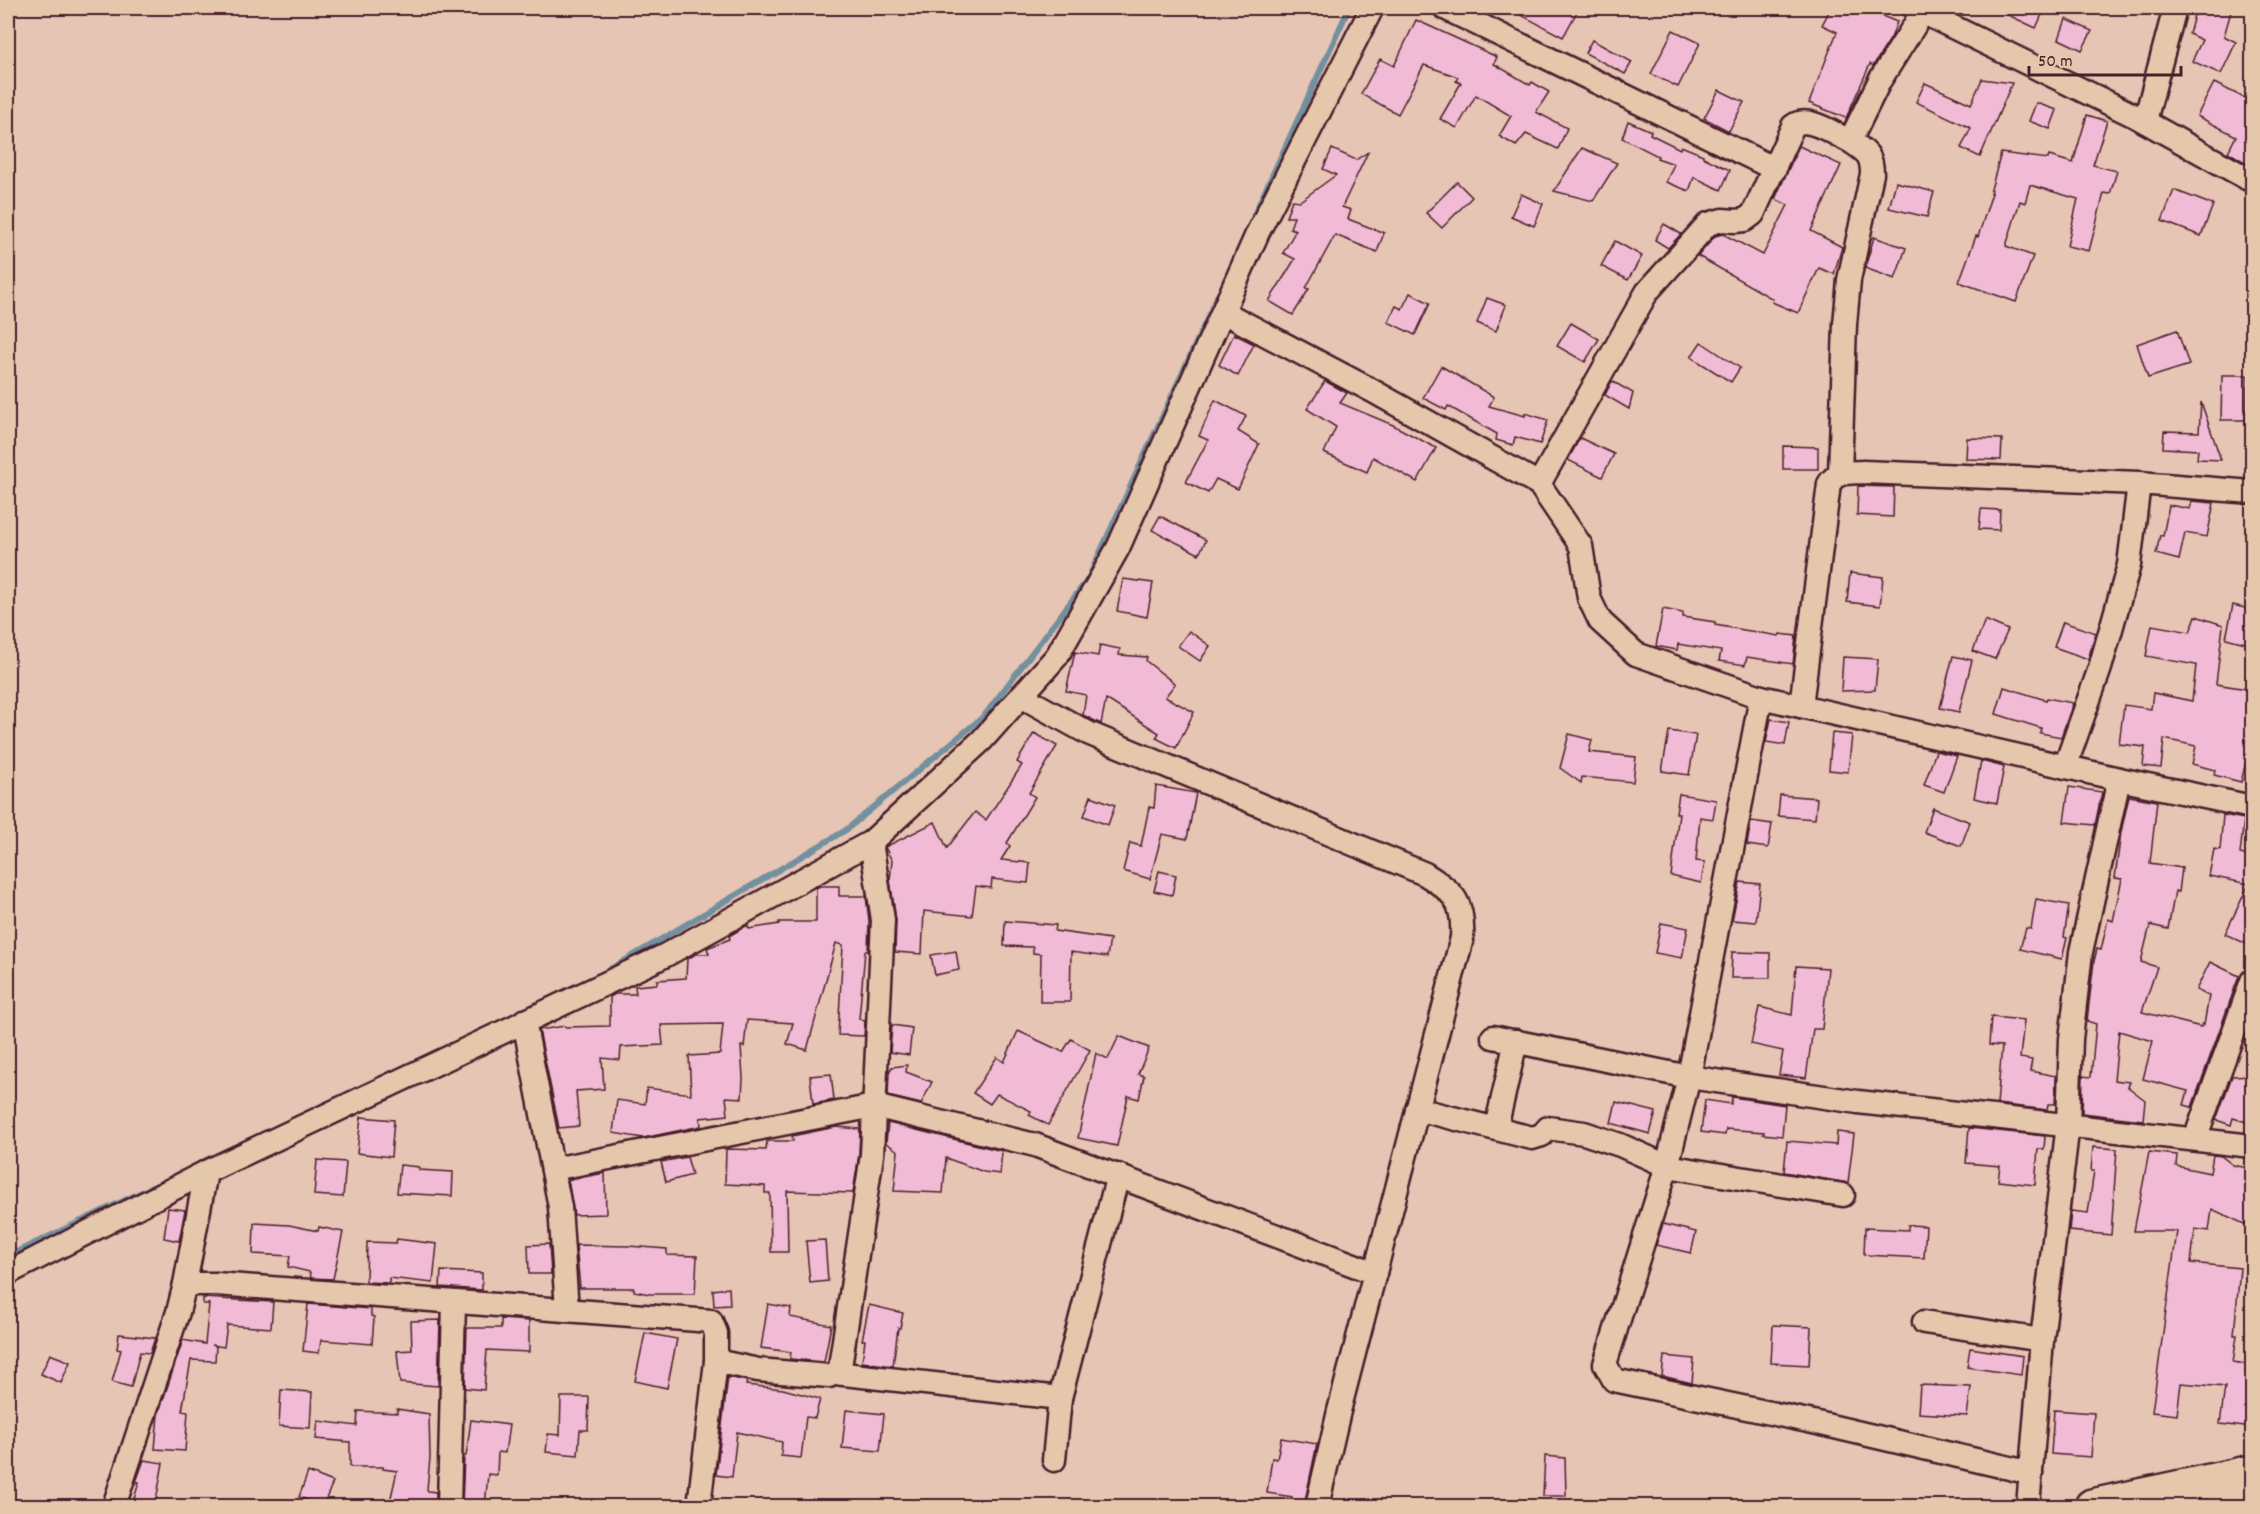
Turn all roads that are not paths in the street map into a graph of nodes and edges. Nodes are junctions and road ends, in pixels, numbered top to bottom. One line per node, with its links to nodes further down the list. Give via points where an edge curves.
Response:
1 (1372, 8): 9 (street, via 1258,232)
2 (1445, 8): 7 (street)
3 (2175, 8): 5 (street)
4 (1919, 10): 5 (street); 6 (street)
5 (2145, 122): 8 (street)
6 (1850, 141): 7 (street, via 1809,123 1797,123); 10 (street, via 1869,154 1872,174 1849,280)
7 (1775, 169): 12 (street, via 1752,214 1745,220 1708,224 1647,292)
8 (2253, 181)
9 (1223, 312): 12 (street); 14 (street, via 1118,548 1057,656)
10 (1840, 474): 11 (street); 16 (street, via 1829,484)
11 (2139, 483): 13 (street); 17 (street, via 2129,565 2100,668)
12 (1539, 484): 15 (street, via 1581,546 1589,598 1600,621 1636,654)
13 (2253, 492)
14 (1021, 696): 20 (street, via 982,740); 27 (street, via 1088,733 1425,874 1442,885 1460,907 1462,938)
15 (1761, 697): 16 (street); 25 (street)
16 (1801, 706): 17 (street)
17 (2065, 767): 18 (street)
18 (2119, 779): 19 (street); 28 (street, via 2081,952 2071,1038)
19 (2253, 807)
20 (871, 842): 22 (street, via 664,956); 26 (street, via 883,920)
21 (2253, 981): 30 (street)
22 (524, 1021): 33 (street); 34 (street)
23 (1493, 1037): 24 (street)
24 (1516, 1041): 25 (street); 29 (street)
25 (1689, 1077): 28 (street, via 1858,1102); 32 (street)
26 (874, 1106): 33 (street); 35 (street, via 1035,1145); 45 (street, via 872,1155 840,1367)
27 (1417, 1109): 29 (street); 38 (street)
28 (2068, 1124): 30 (street); 43 (street)
29 (1496, 1128): 32 (street, via 1532,1138 1548,1128 1562,1128 1620,1145)
30 (2195, 1139): 31 (street)
31 (2253, 1146)
32 (1666, 1166): 36 (street); 49 (street, via 1605,1364 1614,1380)
33 (553, 1169): 41 (street, via 560,1207)
34 (206, 1172): 37 (street); 39 (street)
35 (1118, 1175): 38 (street); 46 (street)
36 (1843, 1195)
37 (8, 1273)
38 (1375, 1273): 54 (street)
39 (185, 1284): 40 (street); 51 (street)
40 (453, 1302): 41 (street); 52 (street)
41 (567, 1310): 44 (street, via 711,1321 716,1333)
42 (1924, 1322): 43 (street)
43 (2042, 1340): 49 (street)
44 (716, 1361): 45 (street, via 758,1370 829,1376); 53 (street)
45 (835, 1373): 46 (street)
46 (1060, 1398): 47 (street)
47 (1053, 1460)
48 (2253, 1472): 56 (highway)
49 (2031, 1473): 55 (street)
50 (2253, 1500): 57 (highway)
51 (114, 1506)
52 (449, 1506)
53 (699, 1506)
54 (1317, 1506)
55 (2028, 1506)
56 (2098, 1506)
57 (2222, 1506)

